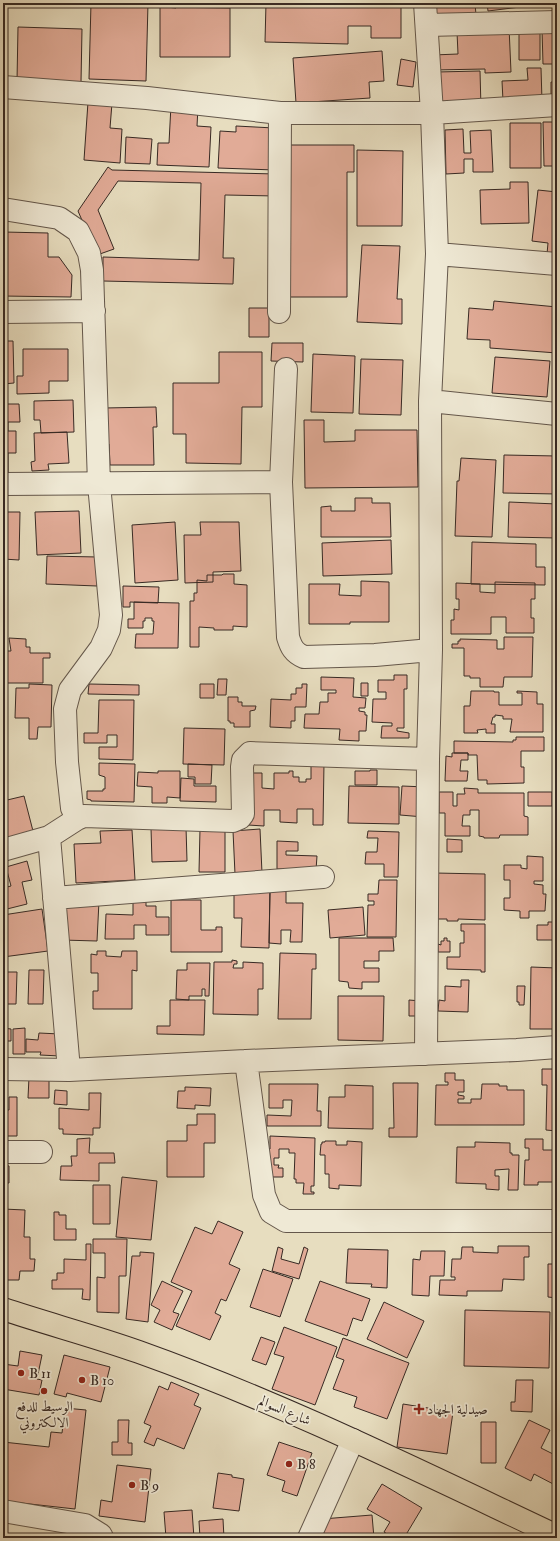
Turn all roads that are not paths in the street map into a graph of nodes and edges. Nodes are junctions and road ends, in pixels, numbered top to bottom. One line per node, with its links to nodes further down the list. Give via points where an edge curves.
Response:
1 (426, 3): 3 (street)
2 (557, 22): 3 (street)
3 (427, 25): 7 (street)
4 (3, 87): 6 (street, via 147,98)
5 (557, 105): 7 (street)
6 (280, 113): 7 (street); 13 (street)
7 (432, 113): 9 (street)
8 (3, 209): 11 (street, via 59,218 78,231 89,252)
9 (437, 254): 10 (street); 15 (street)
10 (557, 264)
11 (94, 311): 12 (street); 19 (street)
12 (3, 312)
13 (279, 312)
14 (286, 369): 17 (street)
15 (430, 401): 16 (street); 20 (street)
16 (557, 414)
17 (281, 482): 19 (street); 20 (street, via 288,638 292,649 304,657)
18 (3, 484): 19 (street)
19 (99, 484): 22 (street, via 111,615 109,630 101,648 70,690 65,709 72,808)
20 (432, 650): 21 (street)
21 (428, 759): 22 (street, via 250,753 243,760 243,814 237,820 84,816); 28 (street)
22 (77, 819): 23 (street)
23 (49, 837): 24 (street); 26 (street)
24 (3, 850)
25 (323, 877): 26 (street)
26 (54, 898): 31 (street)
27 (557, 1047): 28 (street)
28 (426, 1054): 29 (street)
29 (246, 1061): 31 (street); 34 (street, via 264,1195 271,1212 286,1221)
30 (3, 1069): 31 (street)
31 (69, 1070)
32 (3, 1152): 33 (street)
33 (41, 1152)
34 (557, 1221)
35 (3, 1310): 36 (main road, شارع السوالم, via 139,1352 252,1396)
36 (353, 1440): 38 (main road, شارع السوالم); 40 (street)
37 (3, 1511): 39 (street, via 85,1525)
38 (557, 1536)
39 (102, 1538)
40 (309, 1538)

